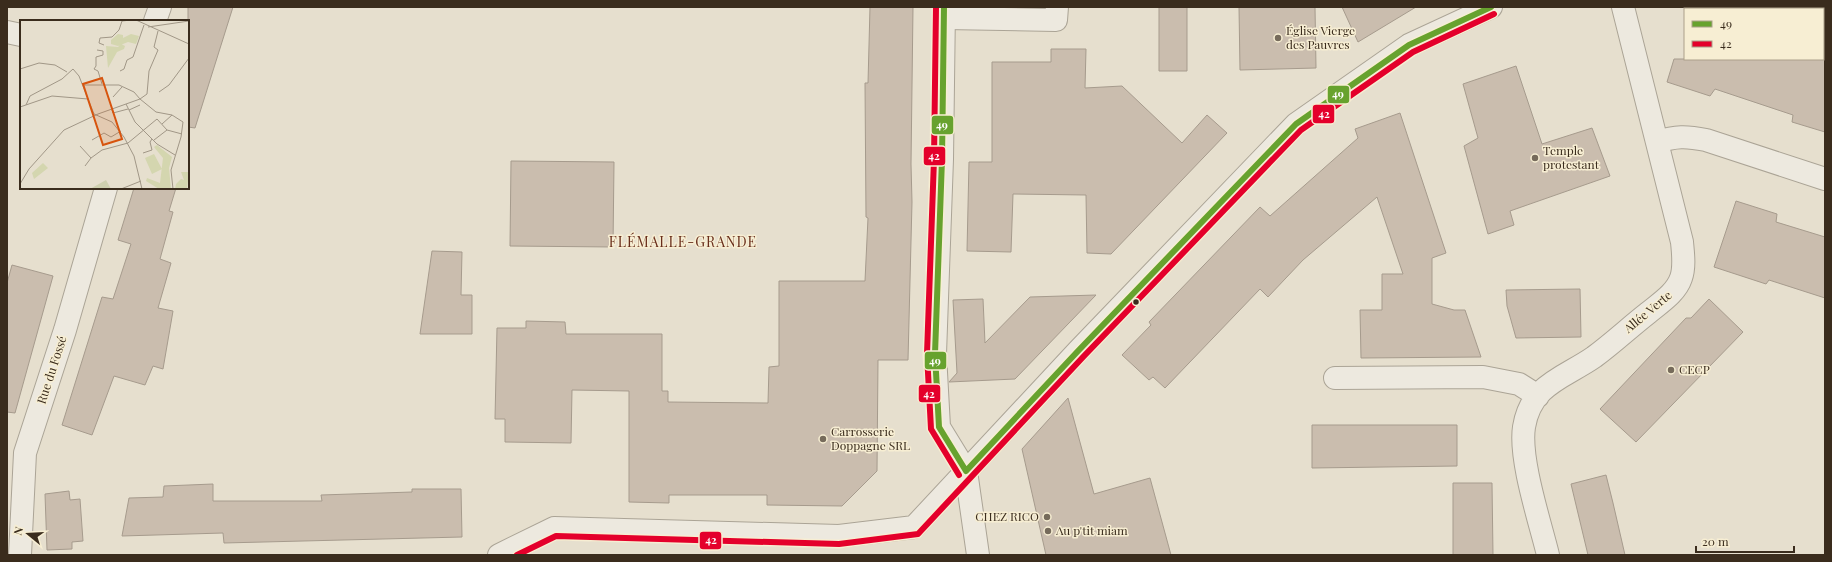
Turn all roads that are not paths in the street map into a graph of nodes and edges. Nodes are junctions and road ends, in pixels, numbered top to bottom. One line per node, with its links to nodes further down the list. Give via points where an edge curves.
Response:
1 (160, 7): 6 (street)
2 (1057, 7): 5 (street, via 1056,20)
3 (1492, 7): 14 (street, via 1409,45 1296,124)
4 (1623, 7): 9 (street, Allée Verte)
5 (945, 13): 14 (street, via 935,354 939,427)
6 (155, 20)
7 (7, 32): 8 (street)
8 (20, 34)
9 (1657, 142): 10 (street, via 1674,136 1688,136); 13 (street, Allée Verte, via 1682,242 1684,260 1681,278 1672,293 1658,305 1594,357 1552,381)
10 (1825, 179)
11 (106, 189): 15 (street, Rue du Fossé, via 65,330 25,453)
12 (1335, 378): 13 (street, via 1483,378 1519,384)
13 (1538, 396): 18 (street, Allée Verte, via 1528,410 1524,428 1524,450)
14 (966, 471): 16 (street, via 914,527 839,536 554,528); 17 (street)
15 (20, 555)
16 (499, 555)
17 (978, 555)
18 (1548, 555)

